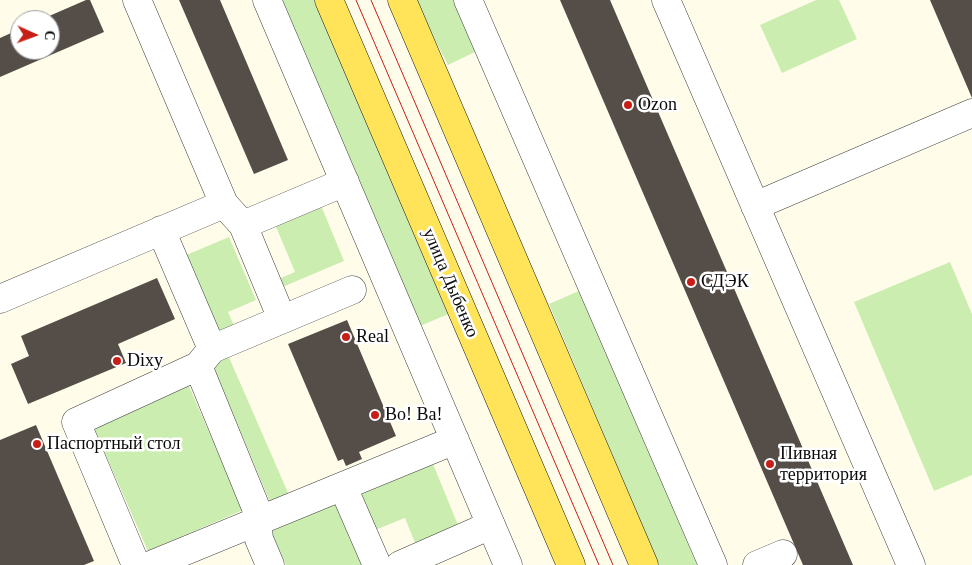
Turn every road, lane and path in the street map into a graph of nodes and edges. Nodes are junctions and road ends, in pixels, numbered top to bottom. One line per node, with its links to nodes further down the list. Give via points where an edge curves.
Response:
1 (137, 0): 9 (street)
2 (267, 0): 8 (street)
3 (329, 0): 28 (main road, улица Дыбенко)
4 (402, 0): 29 (main road)
5 (468, 0): 30 (street)
6 (666, 0): 10 (street)
7 (972, 113): 10 (street)
8 (345, 182): 11 (street); 17 (street)
9 (224, 204): 11 (street); 12 (street)
10 (755, 206): 32 (street)
11 (243, 225): 15 (street)
12 (161, 230): 14 (street); 16 (street)
13 (352, 290): 15 (street)
14 (0, 299)
15 (282, 319): 16 (street)
16 (205, 357): 19 (street, via 256,508); 22 (street, via 76,422)
17 (455, 440): 18 (street); 20 (street)
18 (343, 487): 19 (street); 25 (street)
19 (257, 522): 23 (street); 24 (street, via 259,539)
20 (491, 525): 26 (street); 27 (street)
21 (782, 554): 31 (street)
22 (136, 565)
23 (151, 565)
24 (270, 565)
25 (377, 565)
26 (400, 565)
27 (508, 565)
28 (572, 565)
29 (644, 565)
30 (713, 565)
31 (757, 565)
32 (911, 565)

